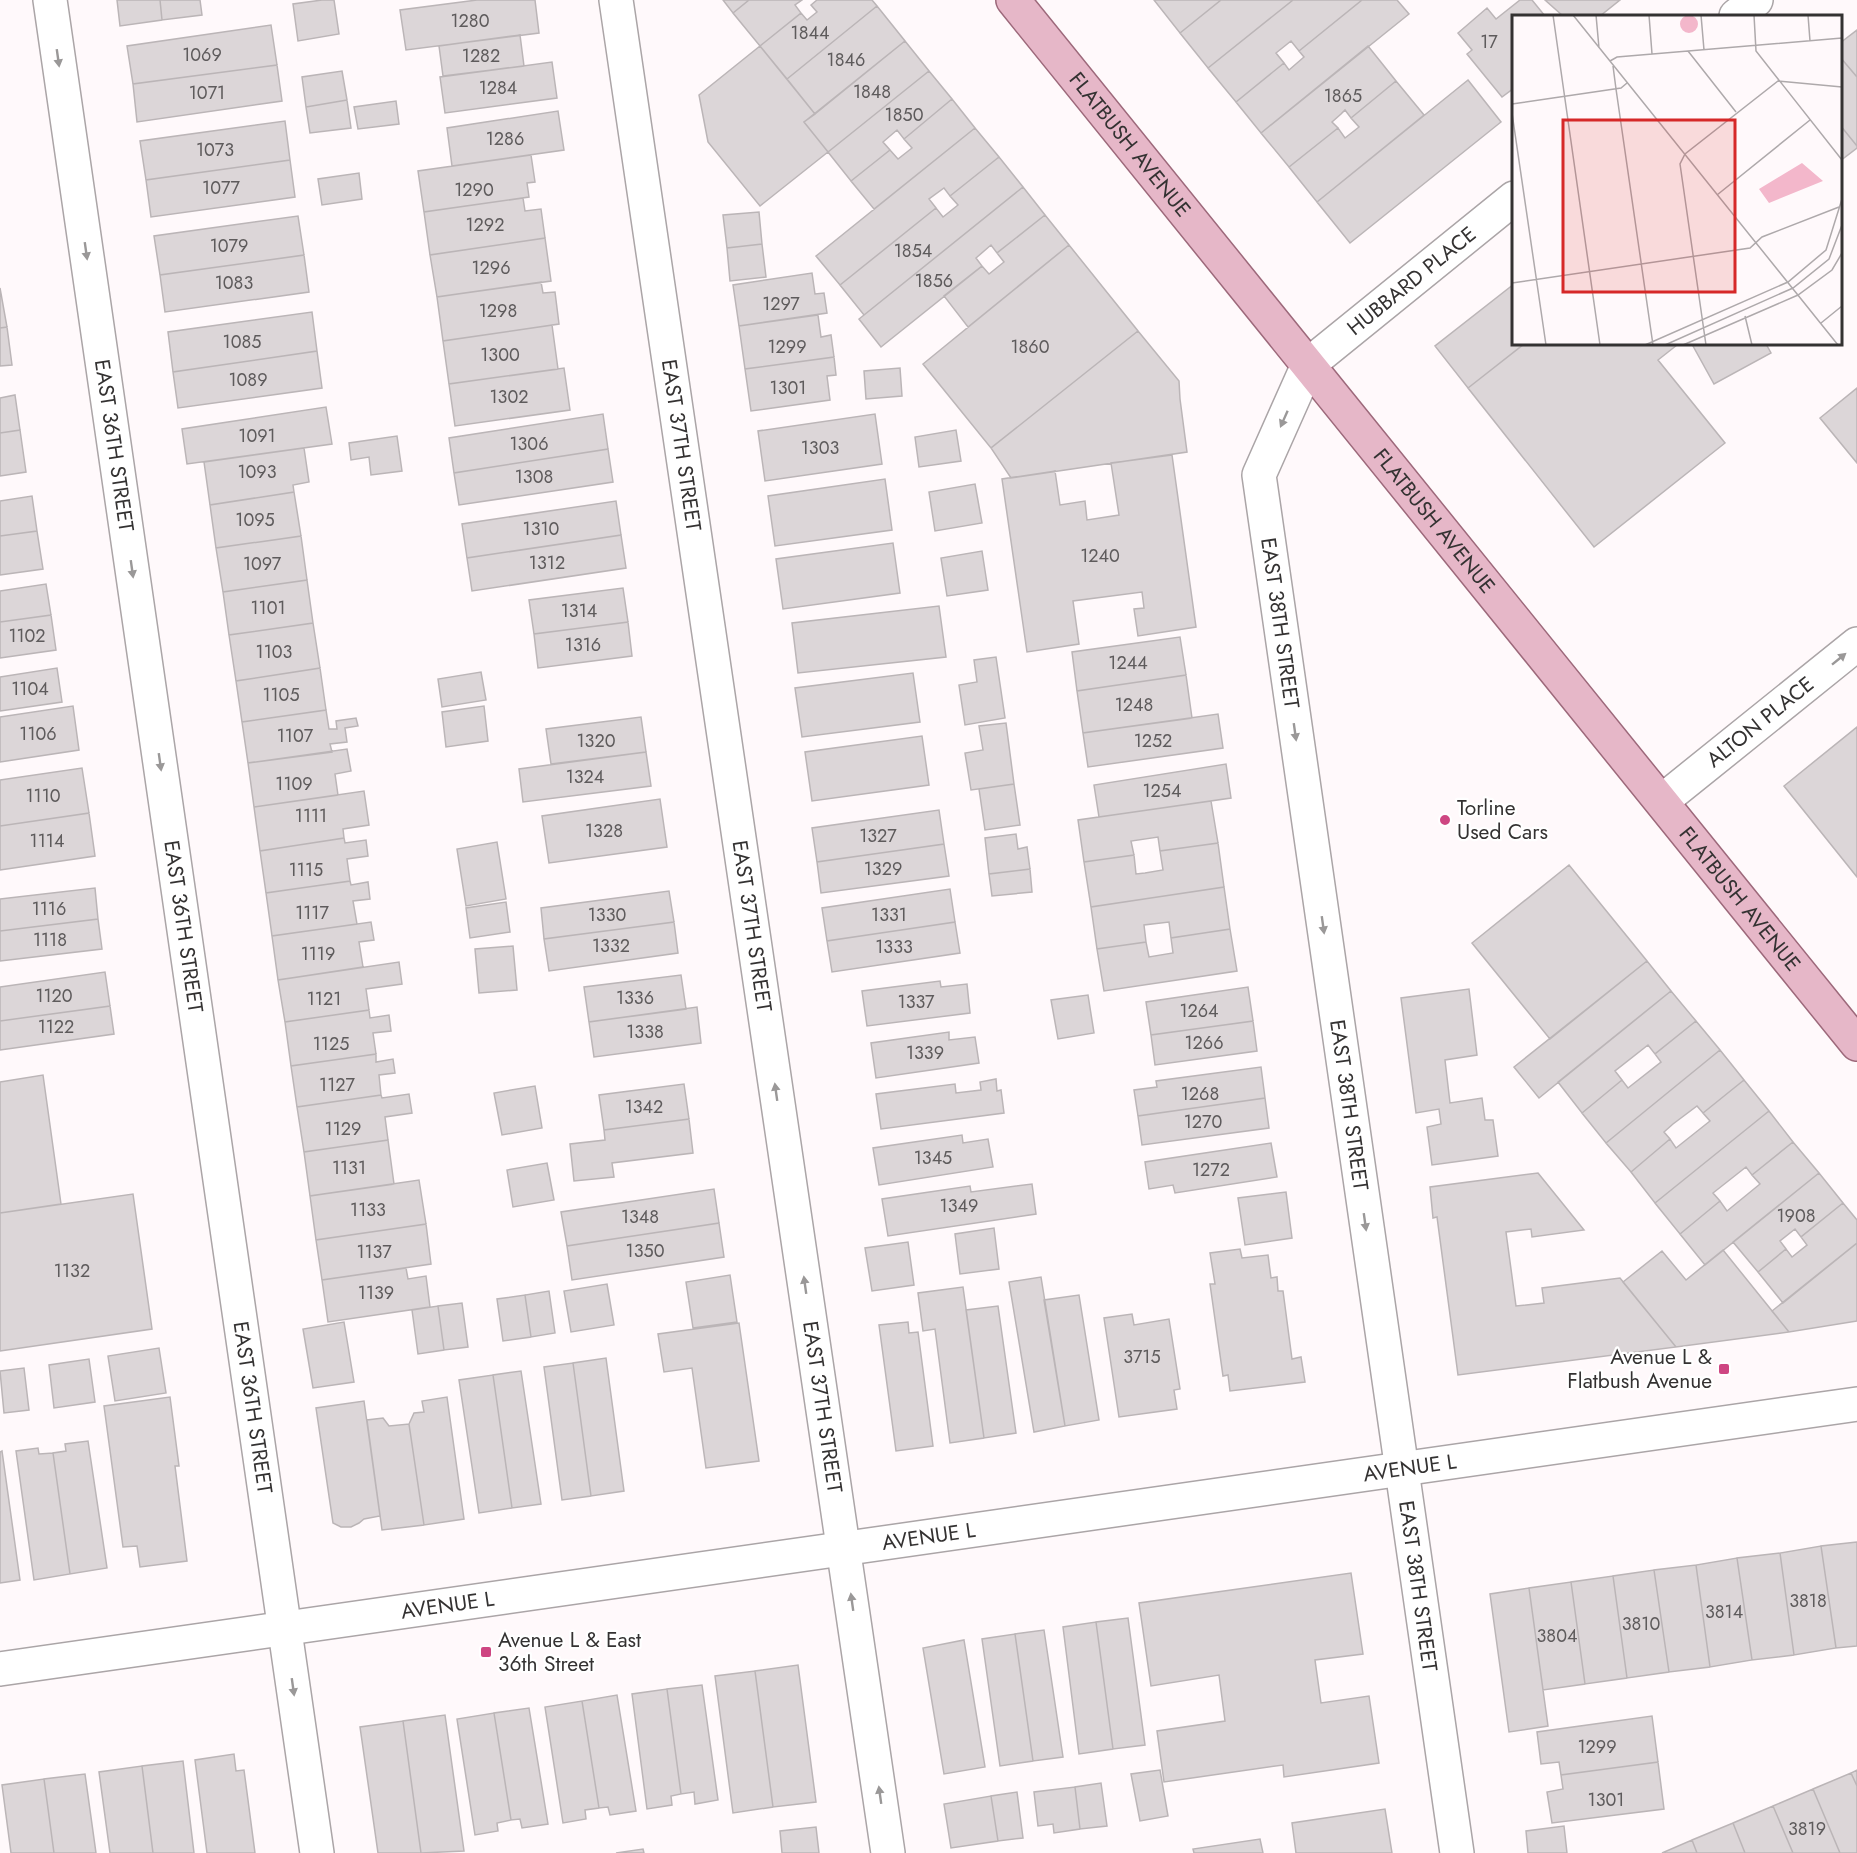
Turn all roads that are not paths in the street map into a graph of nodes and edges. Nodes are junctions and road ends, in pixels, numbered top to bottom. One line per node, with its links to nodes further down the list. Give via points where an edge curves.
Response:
1 (50, 0): 14 (street, EAST 36TH STREET, one-way to 14)
2 (616, 0): 13 (street, EAST 37TH STREET, one-way to 2)
3 (1013, 0): 7 (main road, FLATBUSH AVENUE)
4 (1756, 0): 5 (street)
5 (1737, 15)
6 (1512, 200): 7 (street, HUBBARD PLACE)
7 (1308, 365): 9 (main road, FLATBUSH AVENUE); 12 (street, EAST 38TH STREET, one-way to 12, via 1258,475)
8 (1857, 644): 9 (street, ALTON PLACE, one-way to 8)
9 (1662, 801): 10 (main road, FLATBUSH AVENUE)
10 (1857, 1044)
11 (1857, 1404): 12 (street, AVENUE L)
12 (1401, 1468): 13 (street, AVENUE L); 18 (street, EAST 38TH STREET)
13 (844, 1549): 14 (street, AVENUE L); 17 (street, EAST 37TH STREET, one-way to 13)
14 (285, 1629): 15 (street, AVENUE L); 16 (street, EAST 36TH STREET, one-way to 16)
15 (0, 1669)
16 (317, 1853)
17 (888, 1853)
18 (1457, 1853)

